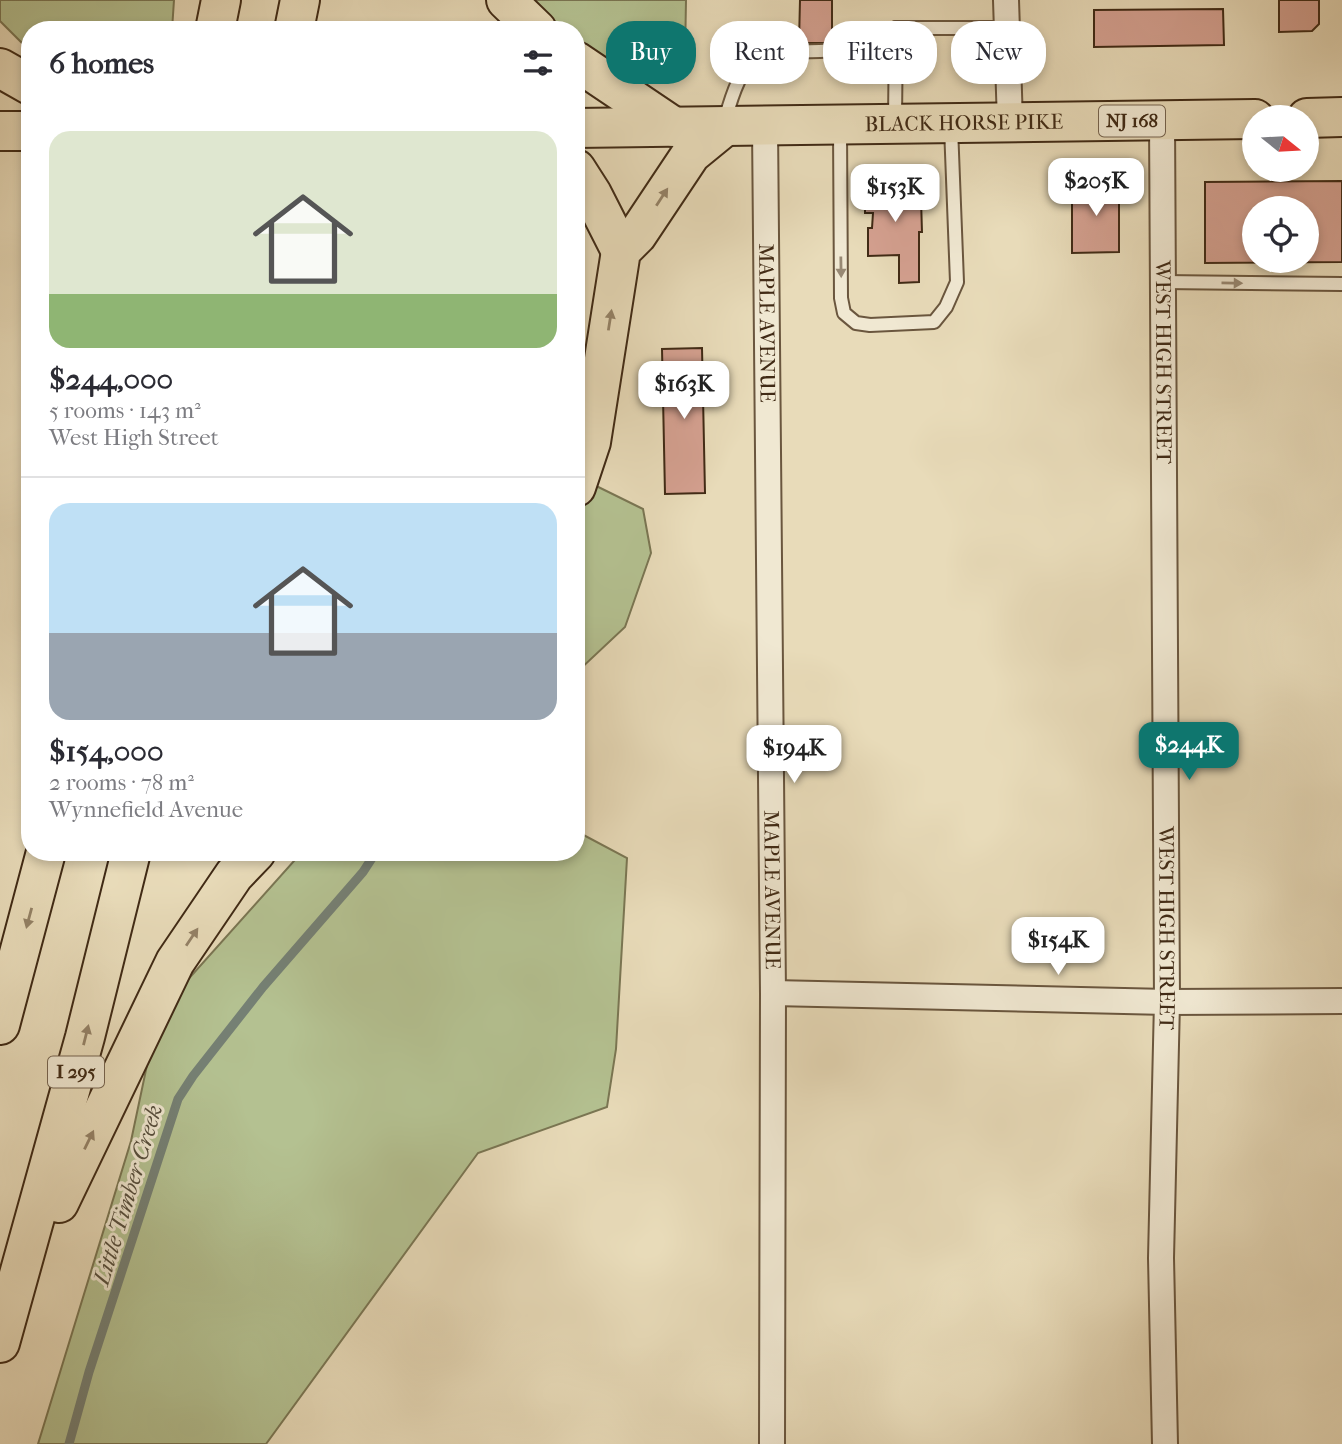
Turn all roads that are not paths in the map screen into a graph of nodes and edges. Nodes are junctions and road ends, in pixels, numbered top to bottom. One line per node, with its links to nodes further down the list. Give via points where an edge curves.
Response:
1 (195, 0): 5 (main road)
2 (221, 0): 6 (main road)
3 (506, 0): 7 (main road)
4 (1006, 0): 8 (street)
5 (193, 21)
6 (217, 21)
7 (528, 21)
8 (1007, 21)
9 (823, 50): 24 (lane, via 782,51 755,59 735,86)
10 (585, 67): 23 (main road)
11 (0, 68): 12 (main road)
12 (21, 80)
13 (895, 84): 22 (lane)
14 (1009, 84): 19 (street)
15 (1342, 117): 16 (main road)
16 (1320, 118)
17 (1242, 119): 18 (main road, BLACK HORSE PIKE / NJ 168)
18 (1162, 120): 19 (main road, BLACK HORSE PIKE / NJ 168); 31 (street, WEST HIGH STREET)
19 (1010, 123): 20 (main road, BLACK HORSE PIKE / NJ 168)
20 (951, 124): 21 (lane, one-way to 20, via 841,298 844,313 856,323 870,325 934,322 953,294 957,282); 22 (main road, BLACK HORSE PIKE / NJ 168)
21 (840, 125): 22 (main road, BLACK HORSE PIKE / NJ 168); 25 (main road, BLACK HORSE PIKE / NJ 168)
22 (895, 125)
23 (674, 127): 24 (main road, BLACK HORSE PIKE / NJ 168); 26 (main road, NJ 168)
24 (724, 127): 25 (main road, BLACK HORSE PIKE / NJ 168); 30 (main road, one-way to 24, via 637,235 691,154)
25 (765, 127): 37 (street, MAPLE AVENUE)
26 (585, 128)
27 (0, 131): 28 (main road)
28 (21, 131)
29 (585, 182): 30 (main road)
30 (621, 251): 33 (main road, one-way to 30)
31 (1163, 282): 32 (lane, one-way to 32); 39 (street, WEST HIGH STREET)
32 (1342, 284)
33 (585, 458)
34 (44, 861): 40 (main road, one-way to 40)
35 (129, 861): 41 (main road, I 295, one-way to 35)
36 (247, 861): 41 (main road, one-way to 36, via 175,962)
37 (774, 993): 39 (street); 43 (street, MAPLE AVENUE)
38 (1342, 1001): 39 (street)
39 (1167, 1002): 44 (street, WEST HIGH STREET, via 1161,1258)
40 (0, 1025)
41 (17, 1290): 42 (main road, I 295)
42 (0, 1343)
43 (772, 1444)
44 (1165, 1444)

